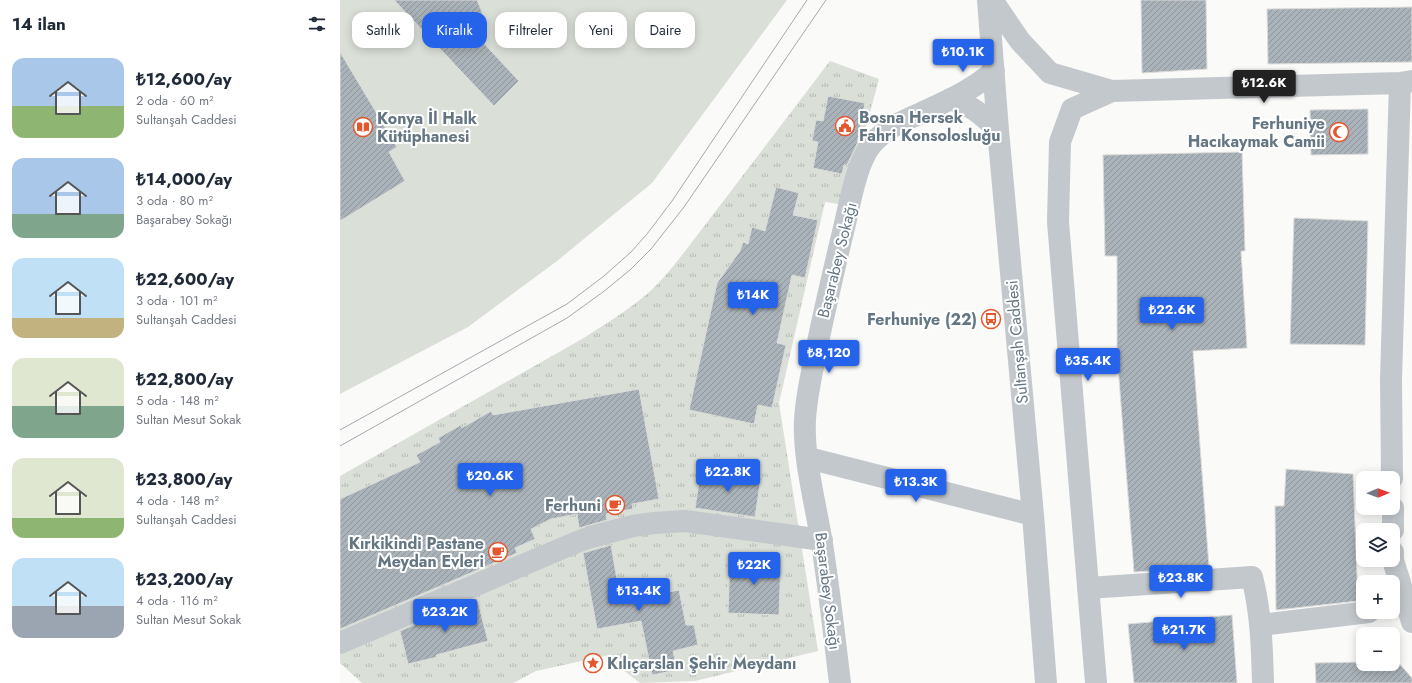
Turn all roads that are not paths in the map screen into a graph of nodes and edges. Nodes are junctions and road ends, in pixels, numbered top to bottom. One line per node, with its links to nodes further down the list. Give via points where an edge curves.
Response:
1 (988, 0): 3 (street, Sultanşah Caddesi)
2 (992, 0): 5 (street, via 1020,41 1050,73)
3 (994, 71): 6 (street, Başarabey Sokağı); 7 (street, Sultanşah Caddesi)
4 (1406, 82): 5 (street); 9 (street, via 1391,379)
5 (1112, 91): 13 (street, via 1072,109 1060,142 1058,222)
6 (950, 99): 7 (street, via 978,111); 8 (street, Başarabey Sokağı, via 895,125 882,134 861,162 824,308 806,403 805,438)
7 (998, 130): 10 (street, Sultanşah Caddesi)
8 (808, 458): 10 (street); 11 (street, Başarabey Sokağı)
9 (1392, 471)
10 (1033, 515): 19 (street, Sultanşah Caddesi)
11 (822, 540): 17 (street, via 685,521 633,526 577,542); 18 (street, Başarabey Sokağı)
12 (1394, 567): 14 (street)
13 (1088, 588): 16 (street, via 1252,577 1258,598); 20 (street)
14 (1404, 613)
15 (1356, 614): 16 (street)
16 (1261, 625): 21 (street)
17 (340, 643)
18 (840, 683)
19 (1046, 683)
20 (1096, 683)
21 (1263, 683)

